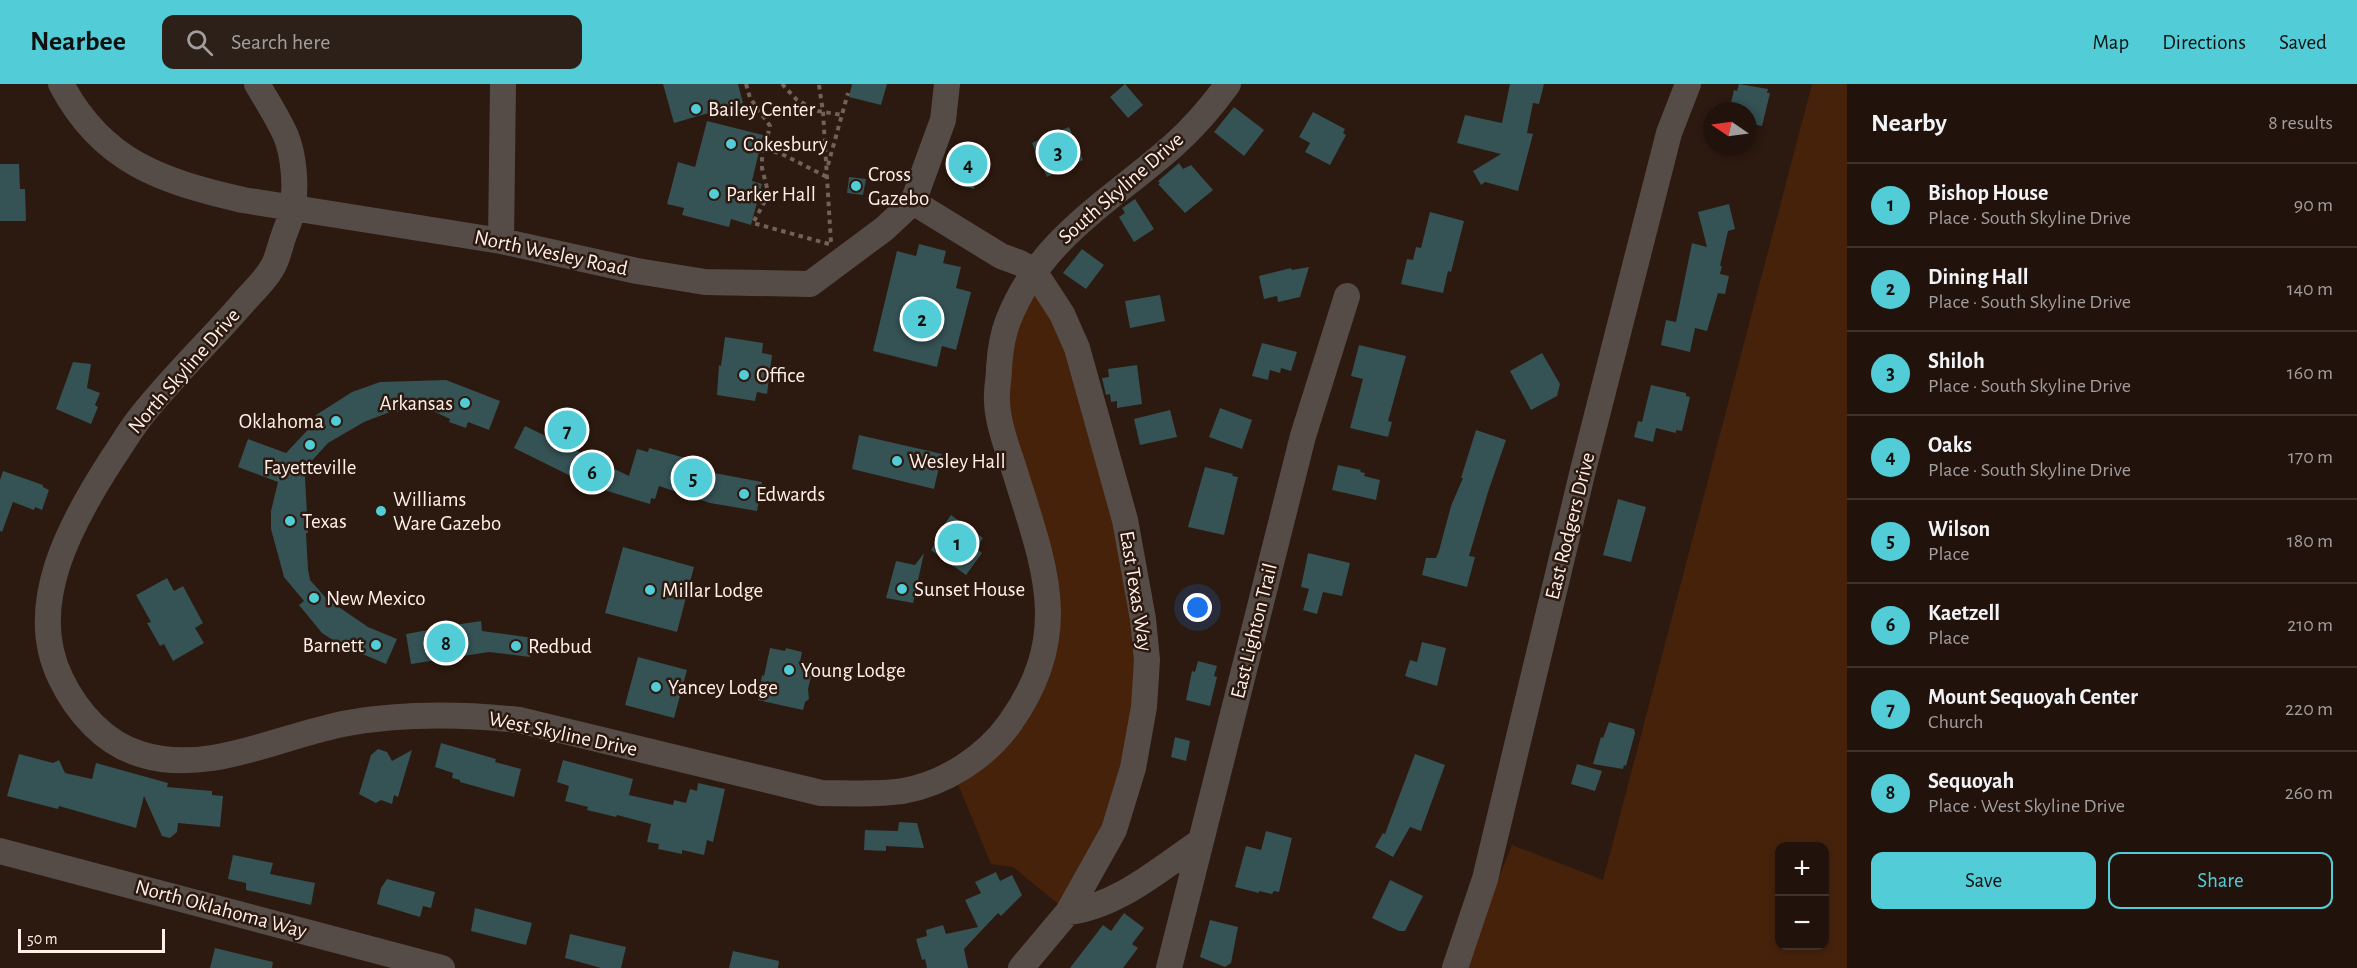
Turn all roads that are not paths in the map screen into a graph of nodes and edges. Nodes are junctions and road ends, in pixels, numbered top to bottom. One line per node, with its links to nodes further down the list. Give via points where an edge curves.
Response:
1 (61, 84): 8 (street, North Wesley Road, via 85,121 106,145 127,160 202,190)
2 (257, 84): 8 (street, North Skyline Drive, via 286,137 293,166)
3 (503, 84): 9 (street)
4 (946, 84): 7 (street, via 943,120)
5 (1228, 84): 10 (street, South Skyline Drive, via 1209,110 1174,145 1075,225)
6 (1688, 84): 20 (street, East Rodgers Drive, via 1669,133 1485,879)
7 (913, 202): 9 (street, North Wesley Road, via 884,229 836,253 810,284 705,282); 10 (street, via 1001,256)
8 (293, 207): 9 (street, North Wesley Road); 12 (street, North Skyline Drive, via 273,268 139,419 84,505 60,557 47,619 55,668)
9 (501, 241)
10 (1034, 271): 13 (street, South Skyline Drive, via 1008,321 1001,348 997,403 1005,442 1042,558 1048,627 1042,660 1027,699 1002,733 972,760 936,782 904,791); 16 (street, East Texas Way, via 1062,314 1077,348 1125,520 1147,660 1144,707 1133,768 1114,830)
11 (1347, 296): 14 (street, East Lighton Trail, via 1310,409)
12 (68, 694): 13 (street, West Skyline Drive, via 90,723 112,741 140,754 172,760 212,760 315,729 353,722 433,714 483,716 519,720 821,793)
13 (867, 793)
14 (1201, 841): 16 (street, via 1110,901); 19 (street, East Lighton Trail)
15 (0, 850): 17 (street, North Oklahoma Way)
16 (1068, 912): 18 (street, East Texas Way)
17 (442, 968)
18 (1021, 968)
19 (1169, 968)
20 (1455, 968)

